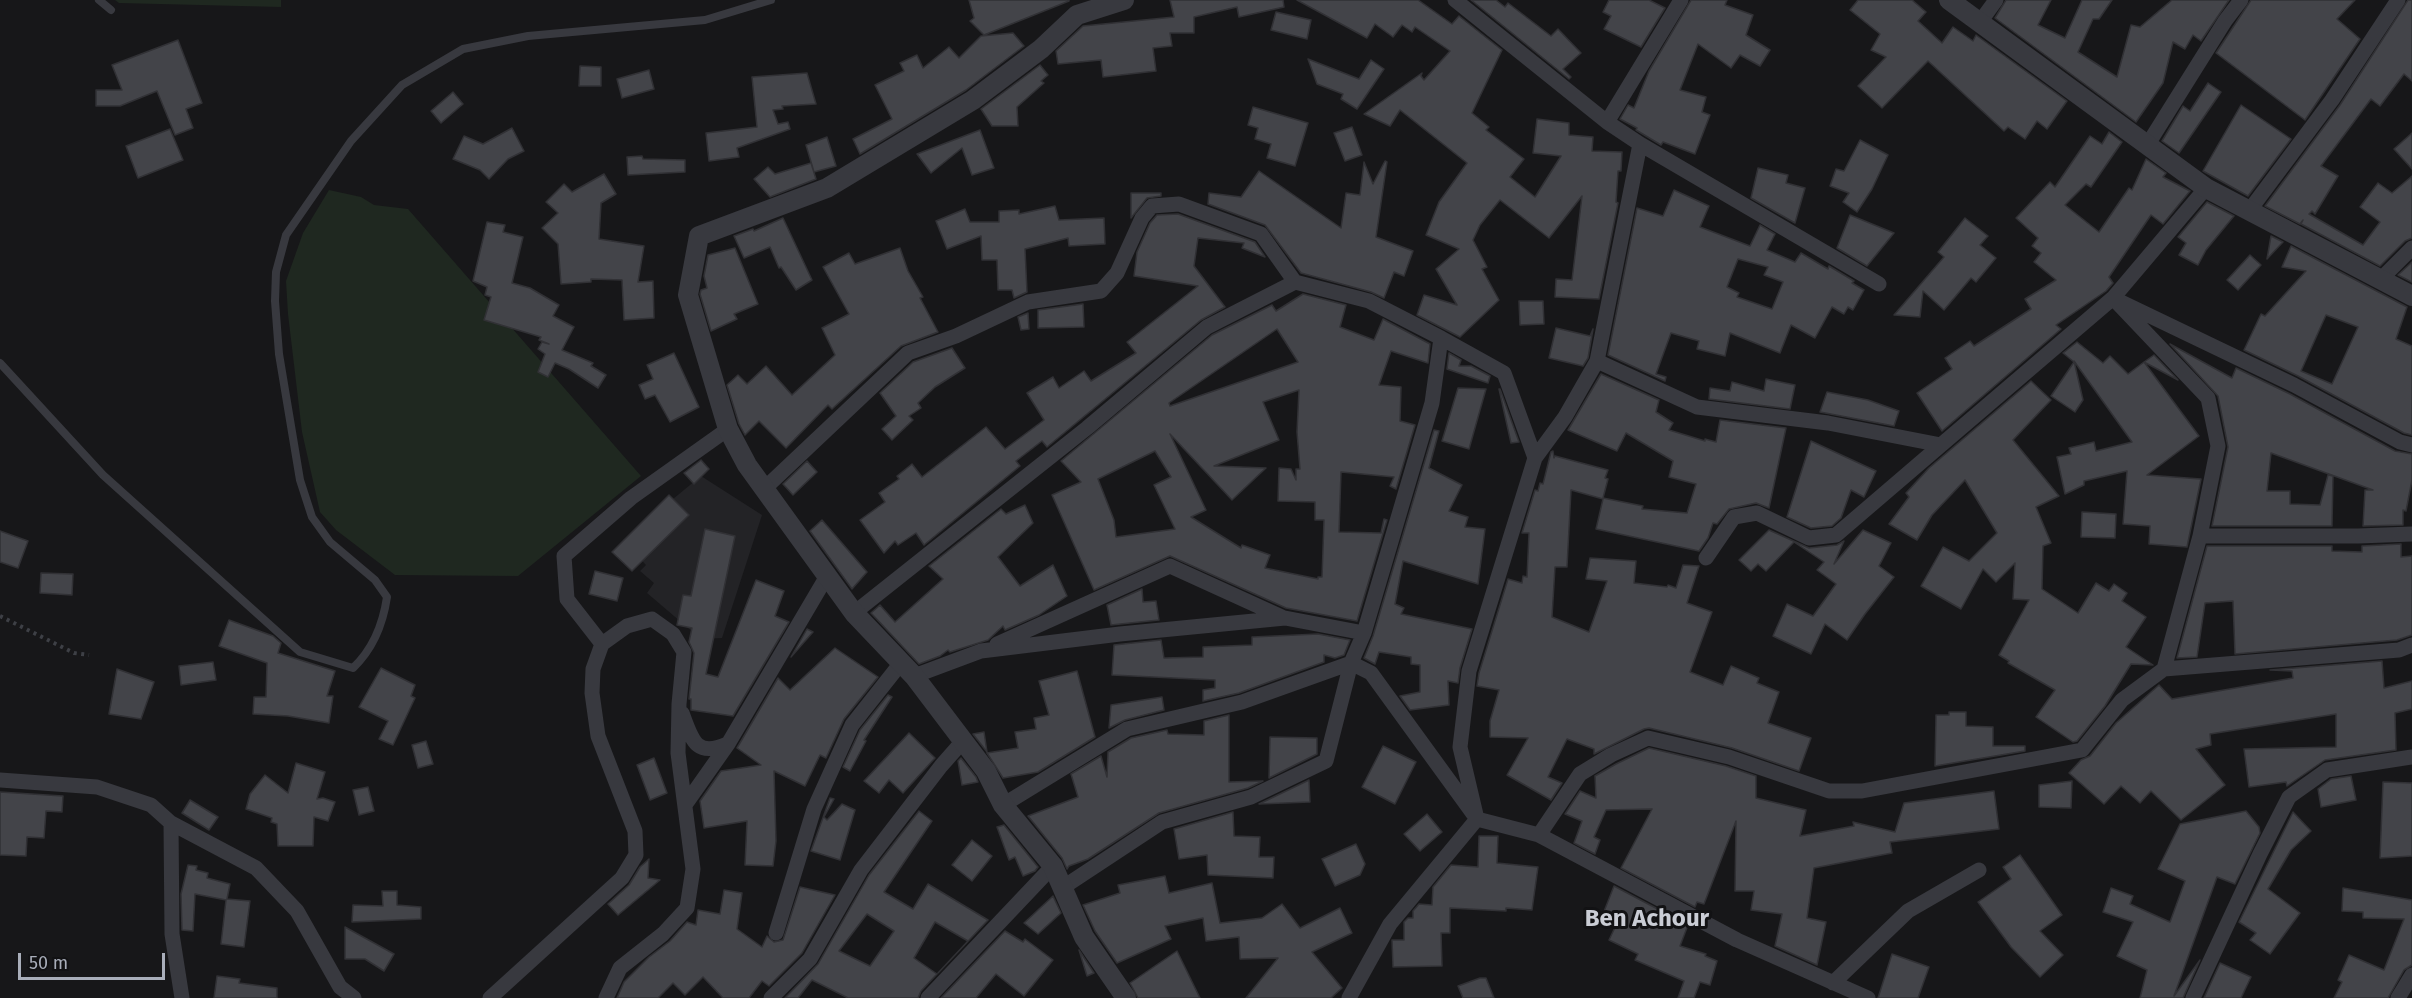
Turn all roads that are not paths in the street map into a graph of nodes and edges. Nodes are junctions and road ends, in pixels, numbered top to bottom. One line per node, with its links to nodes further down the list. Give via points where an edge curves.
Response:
1 (99, 0): 10 (lane)
2 (771, 0): 25 (lane, via 705,20 528,36 463,48 402,85 351,141 286,235 276,272 275,300 279,354 300,480 312,517 330,542 375,580 387,597 384,616 367,655 353,668 300,652 103,475)
3 (1124, 0): 26 (street, via 1077,15 1041,49 973,100 827,188 699,236 688,295)
4 (1455, 0): 12 (street)
5 (1681, 0): 12 (street)
6 (1949, 0): 11 (street)
7 (1996, 0): 11 (street)
8 (2241, 0): 14 (street)
9 (2398, 0): 16 (street, via 2332,100)
10 (111, 10)
11 (1980, 22): 14 (street)
12 (1607, 122): 13 (street)
13 (1640, 144): 20 (street); 24 (street)
14 (2148, 144): 15 (street)
15 (2206, 188): 16 (street); 22 (street)
16 (2249, 211): 18 (street)
17 (2412, 248): 18 (street)
18 (2380, 280): 21 (street)
19 (1294, 282): 23 (street, via 1369,301); 30 (street, via 1261,234 1179,204 1152,206 1142,218 1117,273 1101,291 1028,302 956,336 908,353); 35 (street, via 1207,327)
20 (1879, 284)
21 (2412, 296)
22 (2113, 298): 27 (street); 28 (street); 32 (street, via 2208,398 2218,446)
23 (1441, 338): 29 (street, via 1504,373); 37 (street, via 1432,403)
24 (1597, 361): 27 (street, via 1697,407 1828,423); 29 (street, via 1565,417)
25 (0, 363)
26 (728, 429): 30 (street); 38 (street, via 631,498 564,556 567,600)
27 (1941, 445): 33 (street, via 1836,535 1809,538 1757,513 1734,517)
28 (2412, 445)
29 (1535, 458): 51 (street, via 1469,671 1460,747)
30 (764, 489): 34 (street)
31 (2412, 534): 32 (street)
32 (2200, 537): 42 (street)
33 (1706, 558)
34 (827, 576): 35 (street); 46 (street)
35 (854, 613): 43 (street)
36 (1285, 618): 37 (street); 40 (street); 40 (street, via 1170,566)
37 (1364, 633): 41 (street)
38 (602, 644): 44 (street, via 627,626 652,619 673,634 684,652); 62 (street, via 593,669 598,736 635,831 636,855 622,878)
39 (2412, 645): 42 (street, via 2399,650)
40 (981, 651): 43 (street)
41 (1351, 663): 50 (street, via 1242,702 1127,729); 51 (street, via 1371,673); 56 (street, via 1326,761 1251,797 1162,822)
42 (2164, 669): 53 (street, via 2122,700 2082,750 1862,791 1829,791 1729,757 1648,738 1611,754 1580,774)
43 (907, 670): 45 (street); 57 (street, via 852,725 814,809)
44 (679, 704): 46 (street, via 693,740 703,750 712,751); 49 (street, via 678,753)
45 (963, 741): 50 (street, via 986,771); 64 (street, via 861,870 810,958)
46 (728, 744): 49 (street)
47 (2412, 757): 69 (street, via 2327,770 2289,797)
48 (0, 780): 52 (street, via 97,786 151,805)
49 (685, 805): 63 (street, via 693,869 687,908 663,934 620,968)
50 (1003, 805): 54 (street)
51 (1477, 819): 53 (street); 67 (street, via 1390,924)
52 (171, 823): 60 (street, via 172,934); 61 (street, via 256,868 297,911 340,987)
53 (1539, 835): 59 (street, via 1737,940)
54 (1053, 866): 56 (street); 65 (street)
55 (1979, 870): 59 (street, via 1908,911)
56 (1062, 888): 66 (street, via 1084,937)
57 (776, 933)
58 (2412, 975): 70 (street)
59 (1833, 983): 68 (street)
60 (182, 998)
61 (354, 998)
62 (490, 998)
63 (606, 998)
64 (771, 998)
65 (928, 998)
66 (1126, 998)
67 (1349, 998)
68 (1868, 998)
69 (2193, 998)
70 (2398, 998)

